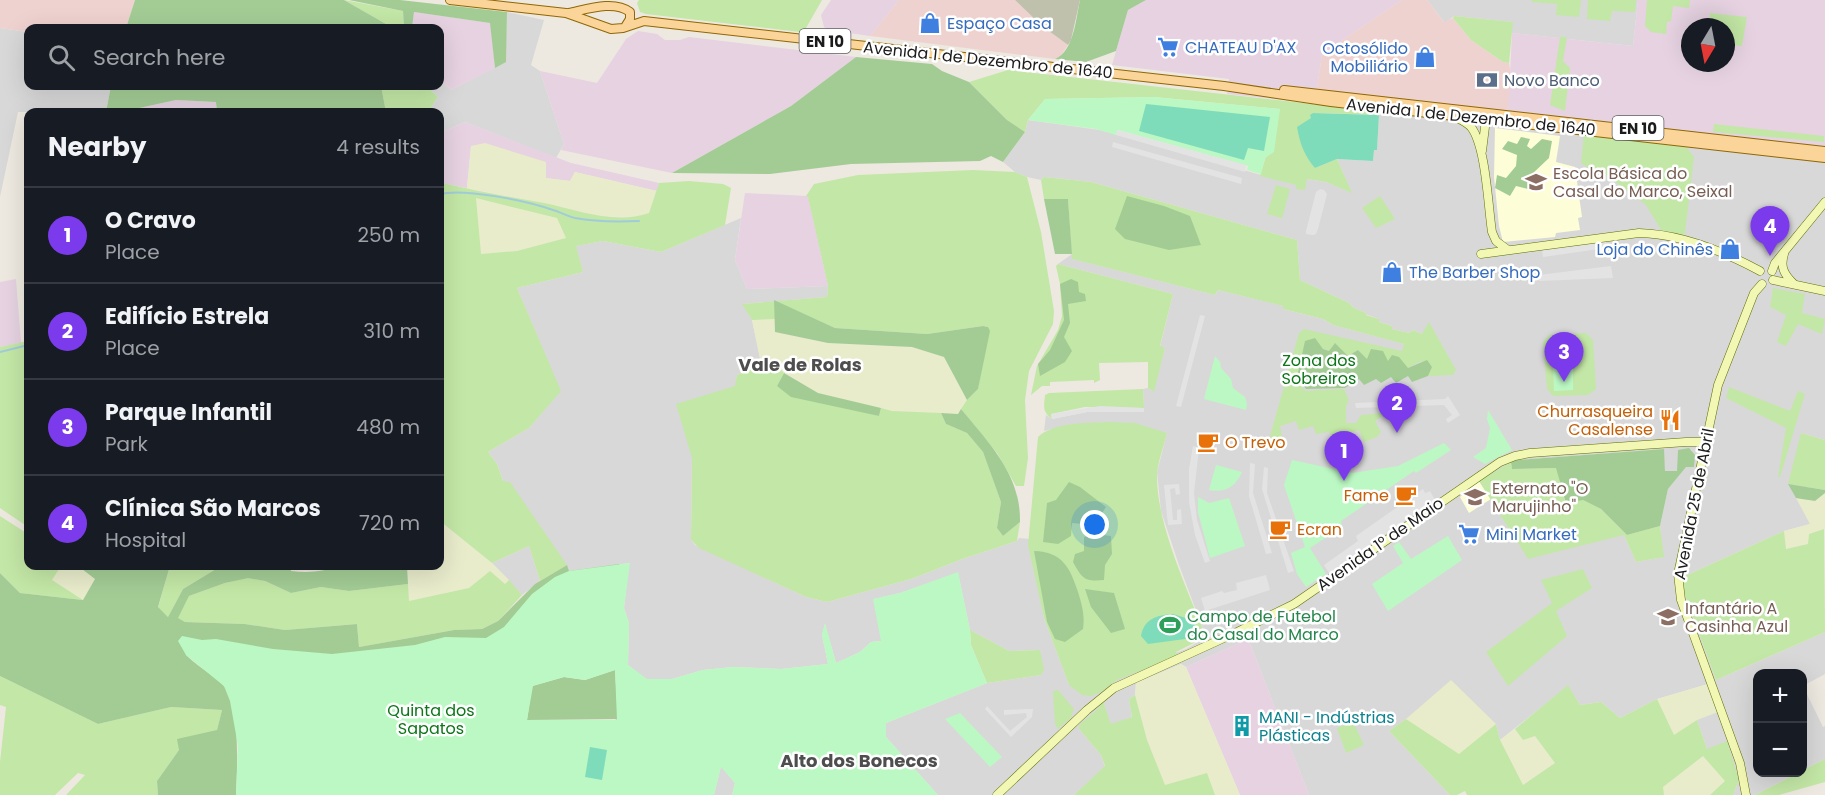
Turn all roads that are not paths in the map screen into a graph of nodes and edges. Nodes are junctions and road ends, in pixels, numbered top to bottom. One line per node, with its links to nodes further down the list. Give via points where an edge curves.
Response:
1 (450, 0): 4 (main road)
2 (602, 5): 3 (main road, via 619,6); 4 (main road); 6 (main road, via 596,15)
3 (630, 12): 5 (main road, Avenida 1 de Dezembro de 1640); 7 (main road)
4 (566, 13): 6 (main road)
5 (644, 21): 7 (main road, Avenida 1 de Dezembro de 1640); 8 (main road, Avenida 1 de Dezembro de 1640 / EN 10)
6 (599, 25): 7 (main road, via 611,29)
7 (625, 27)
8 (1224, 86): 9 (main road, Avenida 1 de Dezembro de 1640 / EN 10); 11 (main road, Avenida 1 de Dezembro de 1640 / EN 10, via 1338,95)
9 (1445, 114): 10 (main road, Avenida 1 de Dezembro de 1640 / EN 10); 12 (main road, via 1472,128)
10 (1486, 119): 12 (main road); 13 (main road, Avenida 1 de Dezembro de 1640 / EN 10)
11 (1825, 151)
12 (1482, 155): 15 (main road)
13 (1825, 158)
14 (1825, 202): 17 (main road)
15 (1492, 232): 16 (main road); 16 (main road, via 1481,254)
16 (1508, 250): 18 (main road, via 1639,232 1697,245)
17 (1785, 252): 19 (main road, via 1775,263); 21 (main road, via 1783,271)
18 (1760, 271): 19 (main road, via 1765,268); 20 (main road)
19 (1772, 275): 20 (main road, via 1768,284); 21 (main road)
20 (1762, 284): 23 (main road, Avenida 25 de Abril, via 1754,293 1721,376)
21 (1794, 284): 22 (main road)
22 (1825, 291)
23 (1706, 442): 24 (main road, Avenida 1º de Maio, via 1530,453 1500,462 1294,604 1114,688); 25 (main road, Avenida 25 de Abril, via 1679,566 1678,589 1740,763)
24 (997, 795)
25 (1746, 795)

